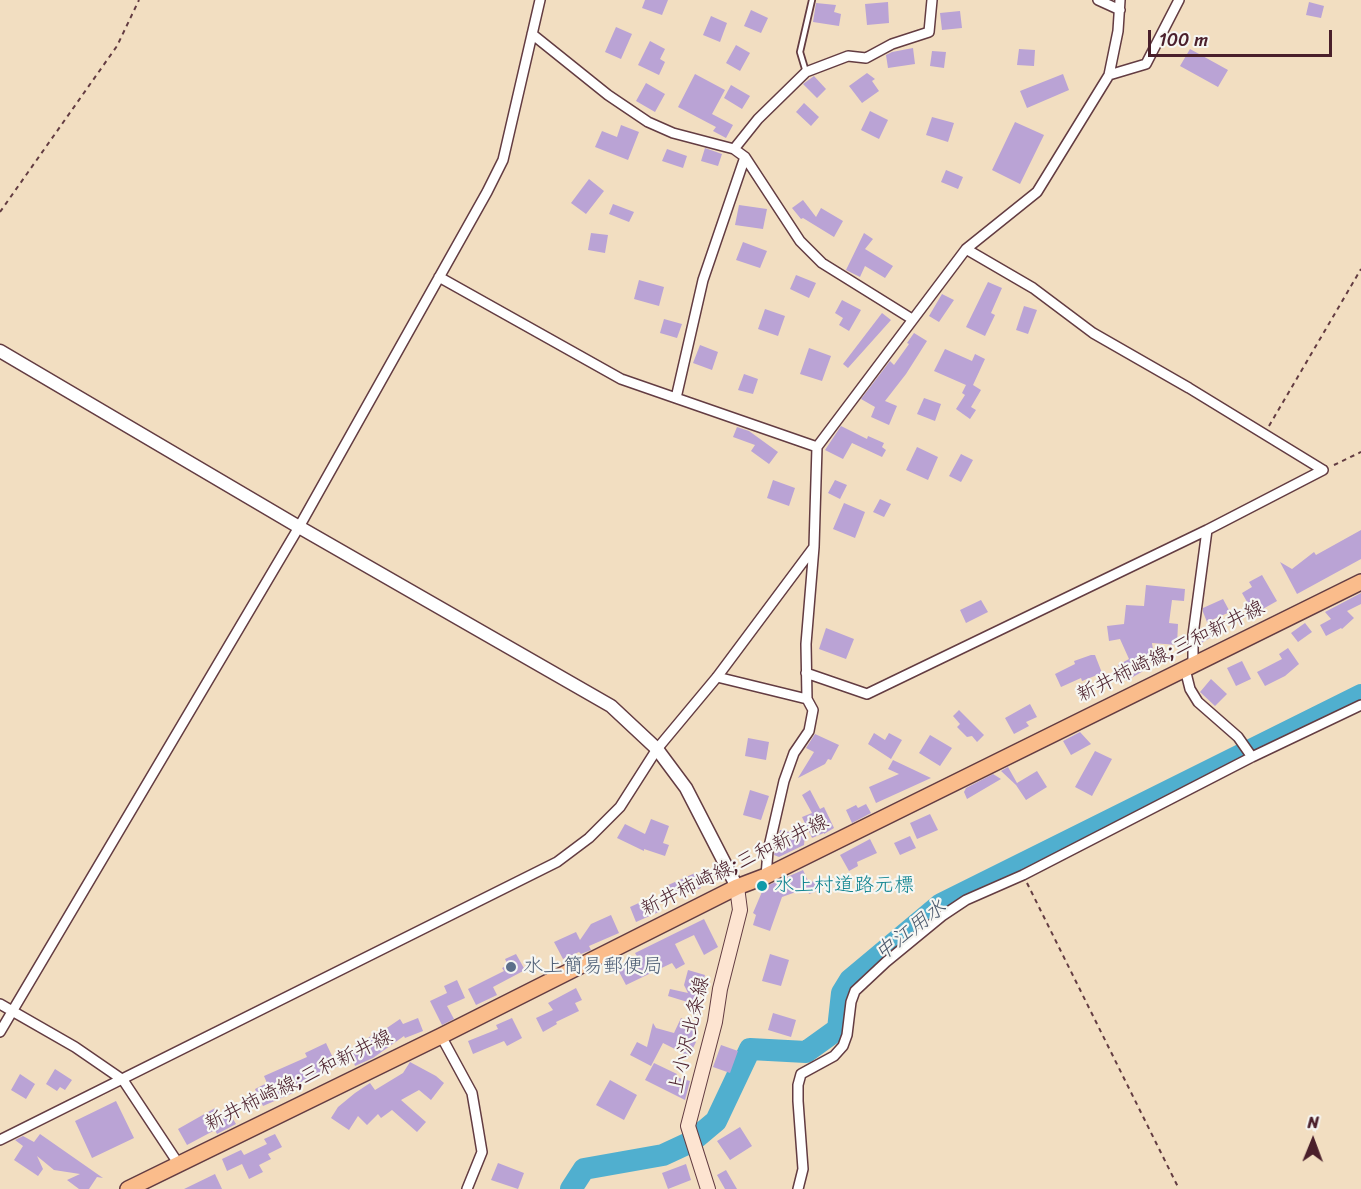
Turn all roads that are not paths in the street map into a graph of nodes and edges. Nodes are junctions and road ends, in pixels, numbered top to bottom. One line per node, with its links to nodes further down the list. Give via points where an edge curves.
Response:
1 (540, 0): 7 (street)
2 (812, 0): 8 (lane, via 800,52)
3 (932, 0): 8 (street, via 928,32 866,58 848,56)
4 (1098, 0): 6 (street)
5 (1179, 0): 9 (street, via 1146,64)
6 (1120, 5): 9 (street)
7 (531, 34): 10 (street, via 648,122 673,133); 13 (street, via 503,160)
8 (806, 72): 10 (street, via 758,118)
9 (1109, 75): 12 (street, via 1037,192)
10 (734, 149): 11 (street)
11 (745, 157): 14 (street, via 800,242 822,262); 16 (street, via 703,280)
12 (966, 249): 14 (street); 19 (street, via 1033,288 1093,333 1323,470)
13 (439, 277): 16 (street, via 621,379); 18 (street)
14 (912, 319): 17 (street)
15 (0, 351): 18 (street)
16 (676, 398): 17 (street)
17 (817, 447): 20 (street)
18 (299, 527): 27 (street, via 611,706); 32 (street)
19 (1207, 530): 22 (street); 23 (street, via 867,694)
20 (814, 547): 23 (street); 24 (street)
21 (1361, 582): 22 (main road, 新井柿崎線;三和新井線)
22 (1189, 667): 28 (street, via 1190,689 1198,702 1238,737); 29 (main road, 新井柿崎線;三和新井線)
23 (806, 674): 25 (street)
24 (717, 677): 25 (street); 27 (street)
25 (807, 699): 29 (street, via 813,710 809,731 794,753 784,781)
26 (1361, 705): 28 (street)
27 (657, 749): 30 (street, via 686,788); 35 (street, via 620,807 557,862)
28 (1252, 757): 41 (street, via 1023,875 966,900 885,962 855,991 843,1046 834,1056 801,1074 798,1101 803,1169)
29 (766, 876): 30 (main road, 新井柿崎線;三和新井線)
30 (737, 887): 34 (main road, 新井柿崎線;三和新井線); 40 (main road, 上小沢北条線, via 740,910 688,1126)
31 (0, 1004): 32 (street)
32 (12, 1011): 33 (street); 35 (street)
33 (0, 1032)
34 (441, 1036): 37 (main road, 新井柿崎線;三和新井線); 39 (street, via 472,1093 477,1122 482,1152)
35 (123, 1080): 36 (street); 37 (street)
36 (0, 1140)
37 (178, 1163): 38 (main road, 新井柿崎線;三和新井線)
38 (128, 1189)
39 (467, 1189)
40 (708, 1189)
41 (798, 1189)

